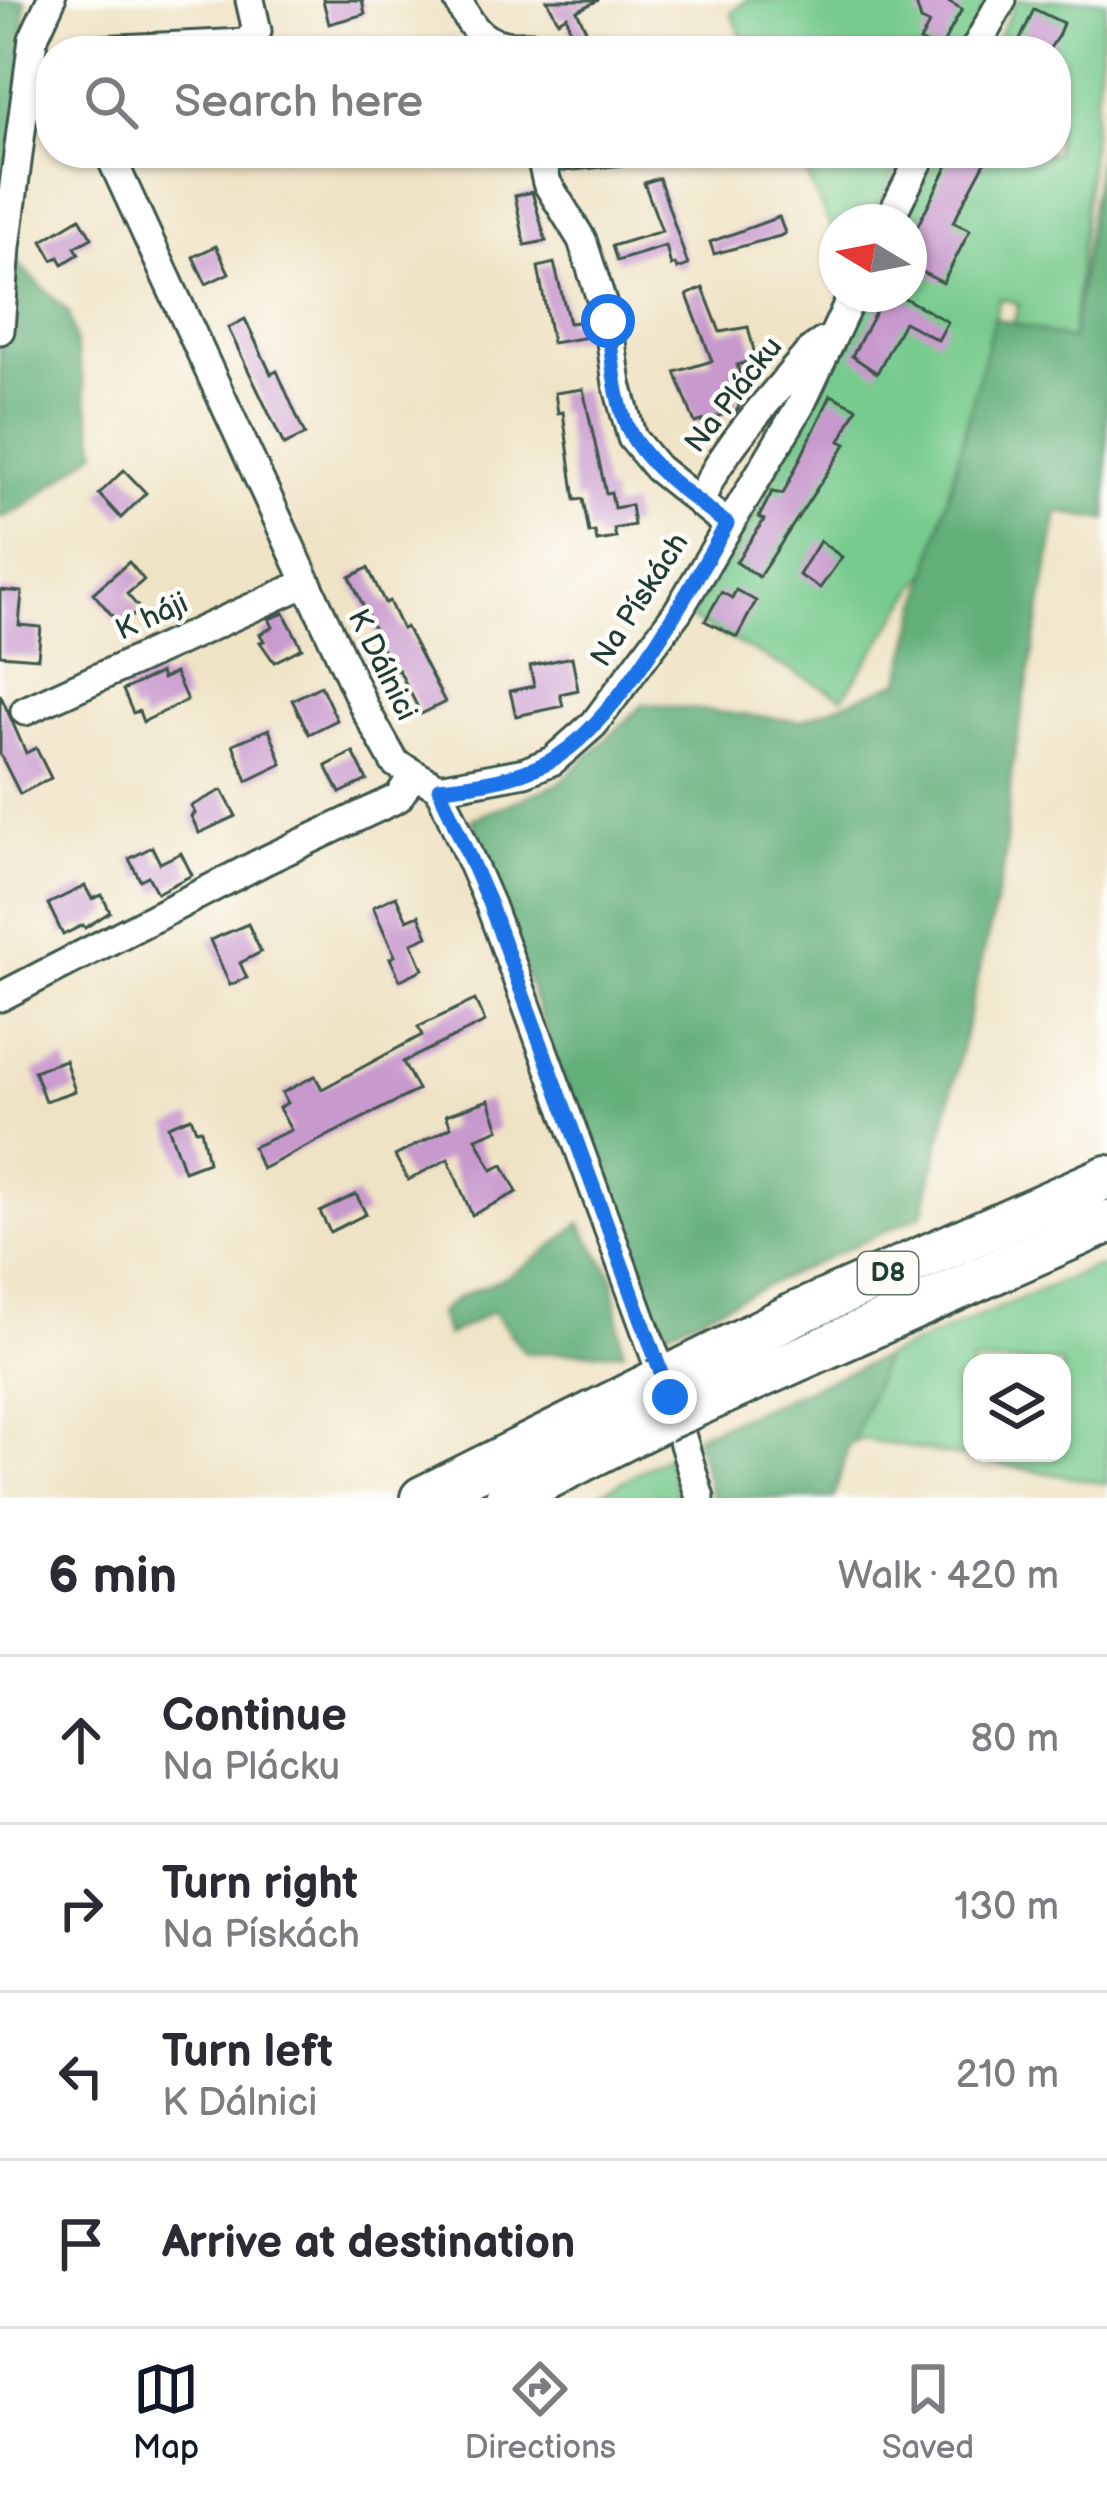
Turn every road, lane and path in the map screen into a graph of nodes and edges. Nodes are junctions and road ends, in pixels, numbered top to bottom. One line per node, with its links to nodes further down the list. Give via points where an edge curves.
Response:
1 (51, 0): 5 (street); 14 (street, via 33,39)
2 (250, 0): 6 (street)
3 (458, 0): 7 (street)
4 (1001, 0): 8 (street)
5 (59, 36)
6 (252, 36)
7 (484, 36)
8 (982, 36)
9 (116, 168): 18 (street, K Dálnici)
10 (544, 168): 16 (street, Na Plácku, via 582,240 632,438)
11 (915, 168): 12 (street)
12 (897, 204)
13 (844, 312): 15 (street, Na Pískách)
14 (0, 330)
15 (832, 337): 16 (street, Na Plácku, via 811,350 757,417 705,486); 17 (street, Na Pískách)
16 (701, 504): 17 (street, Na Plácku)
17 (727, 524): 21 (street, Na Pískách, via 649,654 573,744 525,772)
18 (306, 583): 19 (street, K háji); 20 (street, K Dálnici, via 395,764)
19 (25, 711)
20 (412, 777): 21 (street); 22 (street, via 398,798)
21 (439, 788): 25 (street, via 490,905)
22 (0, 997)
23 (1107, 1177): 25 (highway, D8, via 795,1314)
24 (1107, 1222): 25 (highway, D8)
25 (669, 1397): 27 (highway, D8); 28 (highway, D8); 30 (street)
26 (674, 1462): 29 (street)
27 (422, 1498)
28 (507, 1498)
29 (685, 1498)
30 (700, 1498)

